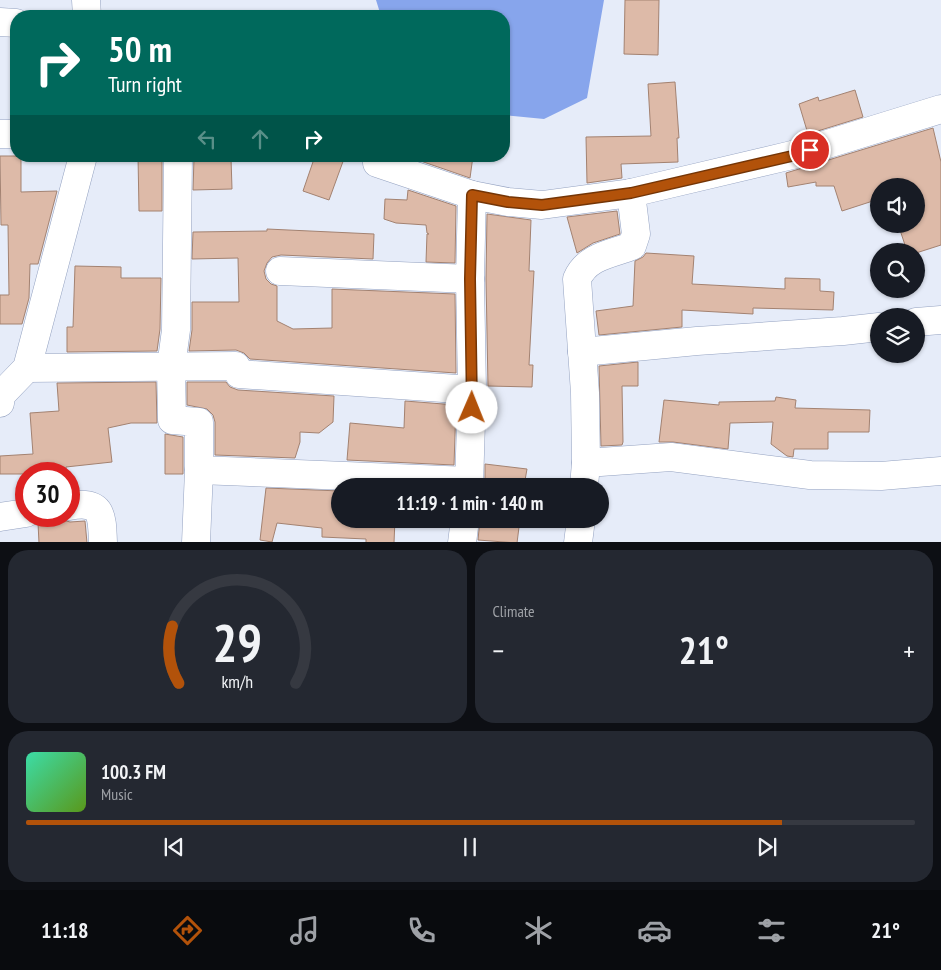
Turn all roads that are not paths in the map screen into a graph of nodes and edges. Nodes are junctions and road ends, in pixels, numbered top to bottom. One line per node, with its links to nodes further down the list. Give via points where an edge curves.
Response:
1 (941, 109): 5 (street, via 792,156)
2 (82, 162): 14 (street)
3 (178, 162): 13 (street, via 176,330)
4 (377, 163): 6 (street)
5 (631, 193): 6 (street, via 542,205); 12 (street, via 636,234 632,246 596,258 581,269 577,279)
6 (472, 195): 8 (street)
7 (280, 271): 8 (street)
8 (470, 279): 15 (street)
9 (941, 320): 10 (street)
10 (925, 321)
11 (870, 328): 12 (street)
12 (582, 352): 19 (street)
13 (171, 366): 14 (street); 15 (street, via 236,366 239,374); 17 (street, via 172,420 199,422)
14 (28, 368): 16 (street)
15 (472, 390): 21 (street)
16 (0, 398)
17 (199, 470): 20 (street); 28 (street)
18 (941, 471): 19 (street, via 881,476 810,475 671,457)
19 (585, 474)
20 (353, 478)
21 (469, 478)
22 (80, 504): 27 (street, via 96,507 100,512)
23 (15, 515): 24 (street)
24 (0, 517)
25 (464, 528): 29 (street)
26 (580, 528): 30 (street)
27 (103, 542)
28 (196, 542)
29 (462, 542)
30 (578, 542)

